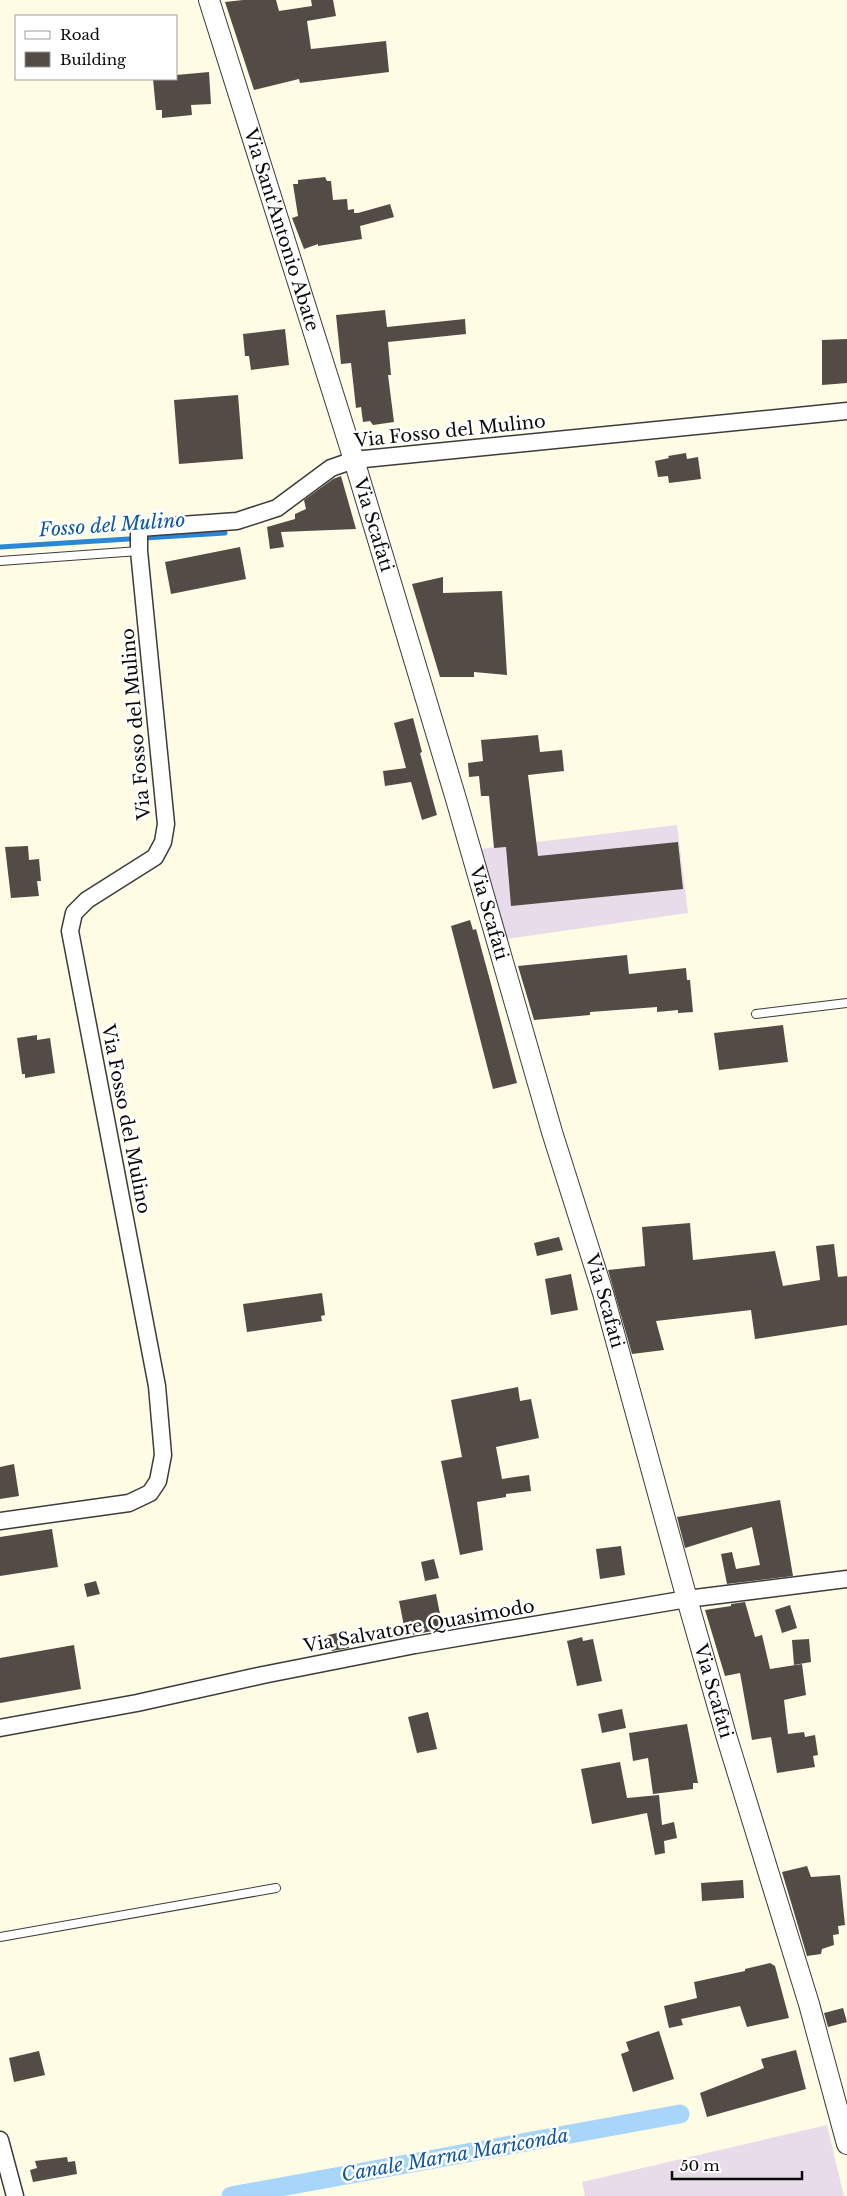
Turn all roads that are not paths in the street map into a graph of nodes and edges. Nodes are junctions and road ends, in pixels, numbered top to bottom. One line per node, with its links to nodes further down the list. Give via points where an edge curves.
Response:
1 (209, 0): 3 (street, Via Sant'Antonio Abate)
2 (847, 411): 3 (street, Via Fosso del Mulino)
3 (354, 460): 4 (street, Via Fosso del Mulino, via 331,468 277,508 237,522 139,528); 10 (street, Via Scafati, via 552,1132 603,1293)
4 (140, 551): 5 (lane); 8 (street, Via Fosso del Mulino, via 166,824 163,842 155,857 87,900 74,913 70,931 157,1386 163,1456 158,1481 150,1493 129,1503)
5 (0, 561)
6 (847, 1003): 7 (lane)
7 (756, 1014)
8 (0, 1521)
9 (847, 1579): 10 (street, Via Salvatore Quasimodo)
10 (686, 1599): 11 (street, Via Salvatore Quasimodo, via 405,1647); 15 (street, Via Scafati, via 809,2004)
11 (0, 1728)
12 (276, 1888): 13 (lane)
13 (0, 1937)
14 (0, 2140): 16 (street)
15 (847, 2144)
16 (15, 2195)

